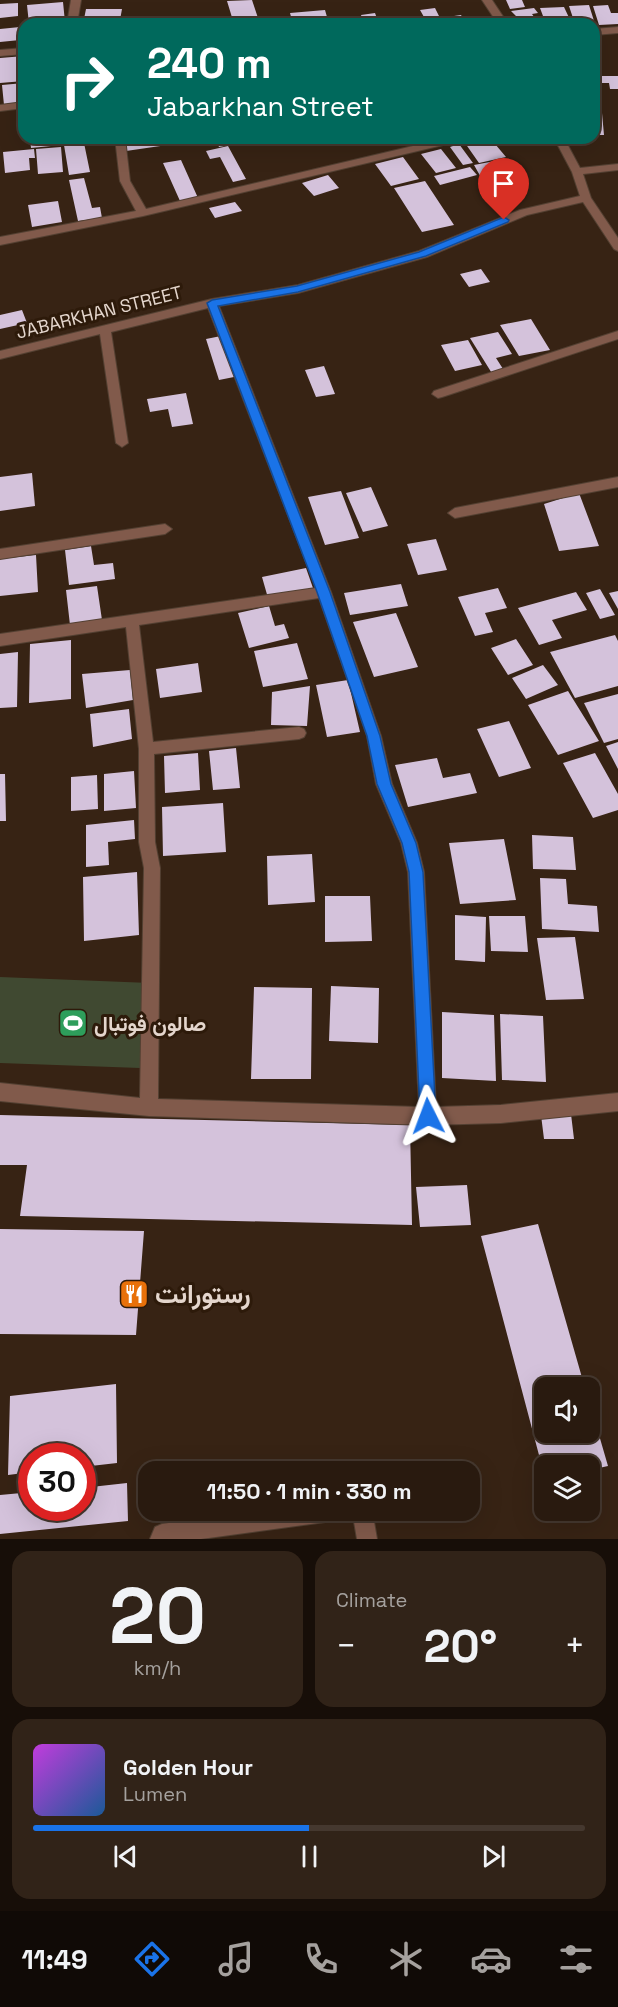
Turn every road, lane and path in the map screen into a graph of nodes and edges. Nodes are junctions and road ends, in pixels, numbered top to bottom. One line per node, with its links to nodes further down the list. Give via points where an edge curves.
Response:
1 (76, 0): 3 (street)
2 (487, 0): 4 (street)
3 (73, 18)
4 (500, 18)
5 (618, 30): 6 (street)
6 (600, 32)
7 (18, 52): 8 (street)
8 (0, 53)
9 (18, 106): 10 (street)
10 (0, 108)
11 (121, 144): 17 (street, via 125,181)
12 (435, 144): 17 (street)
13 (562, 144): 15 (street)
14 (618, 167): 15 (street)
15 (576, 172): 16 (street)
16 (586, 198): 19 (street); 20 (street, JABARKHAN STREET, via 524,212 423,254 320,283)
17 (143, 213): 18 (street)
18 (0, 241)
19 (618, 247)
20 (212, 303): 21 (street, JABARKHAN STREET); 30 (street)
21 (105, 331): 23 (street, JABARKHAN STREET); 25 (street)
22 (618, 335): 24 (street)
23 (0, 355)
24 (438, 394)
25 (122, 443)
26 (618, 482): 27 (street)
27 (455, 513)
28 (165, 529): 29 (street)
29 (0, 554)
30 (324, 592): 31 (street); 38 (street, via 416,872)
31 (132, 620): 32 (street); 34 (street)
32 (0, 640)
33 (299, 733): 34 (street)
34 (146, 749): 37 (street, via 147,842 152,868)
35 (0, 1092): 37 (street)
36 (618, 1102): 38 (street, via 501,1114)
37 (149, 1107): 38 (street)
38 (428, 1116)
39 (258, 1521): 41 (street, via 162,1534)
40 (364, 1521): 42 (street)
41 (160, 1539)
42 (367, 1539)

